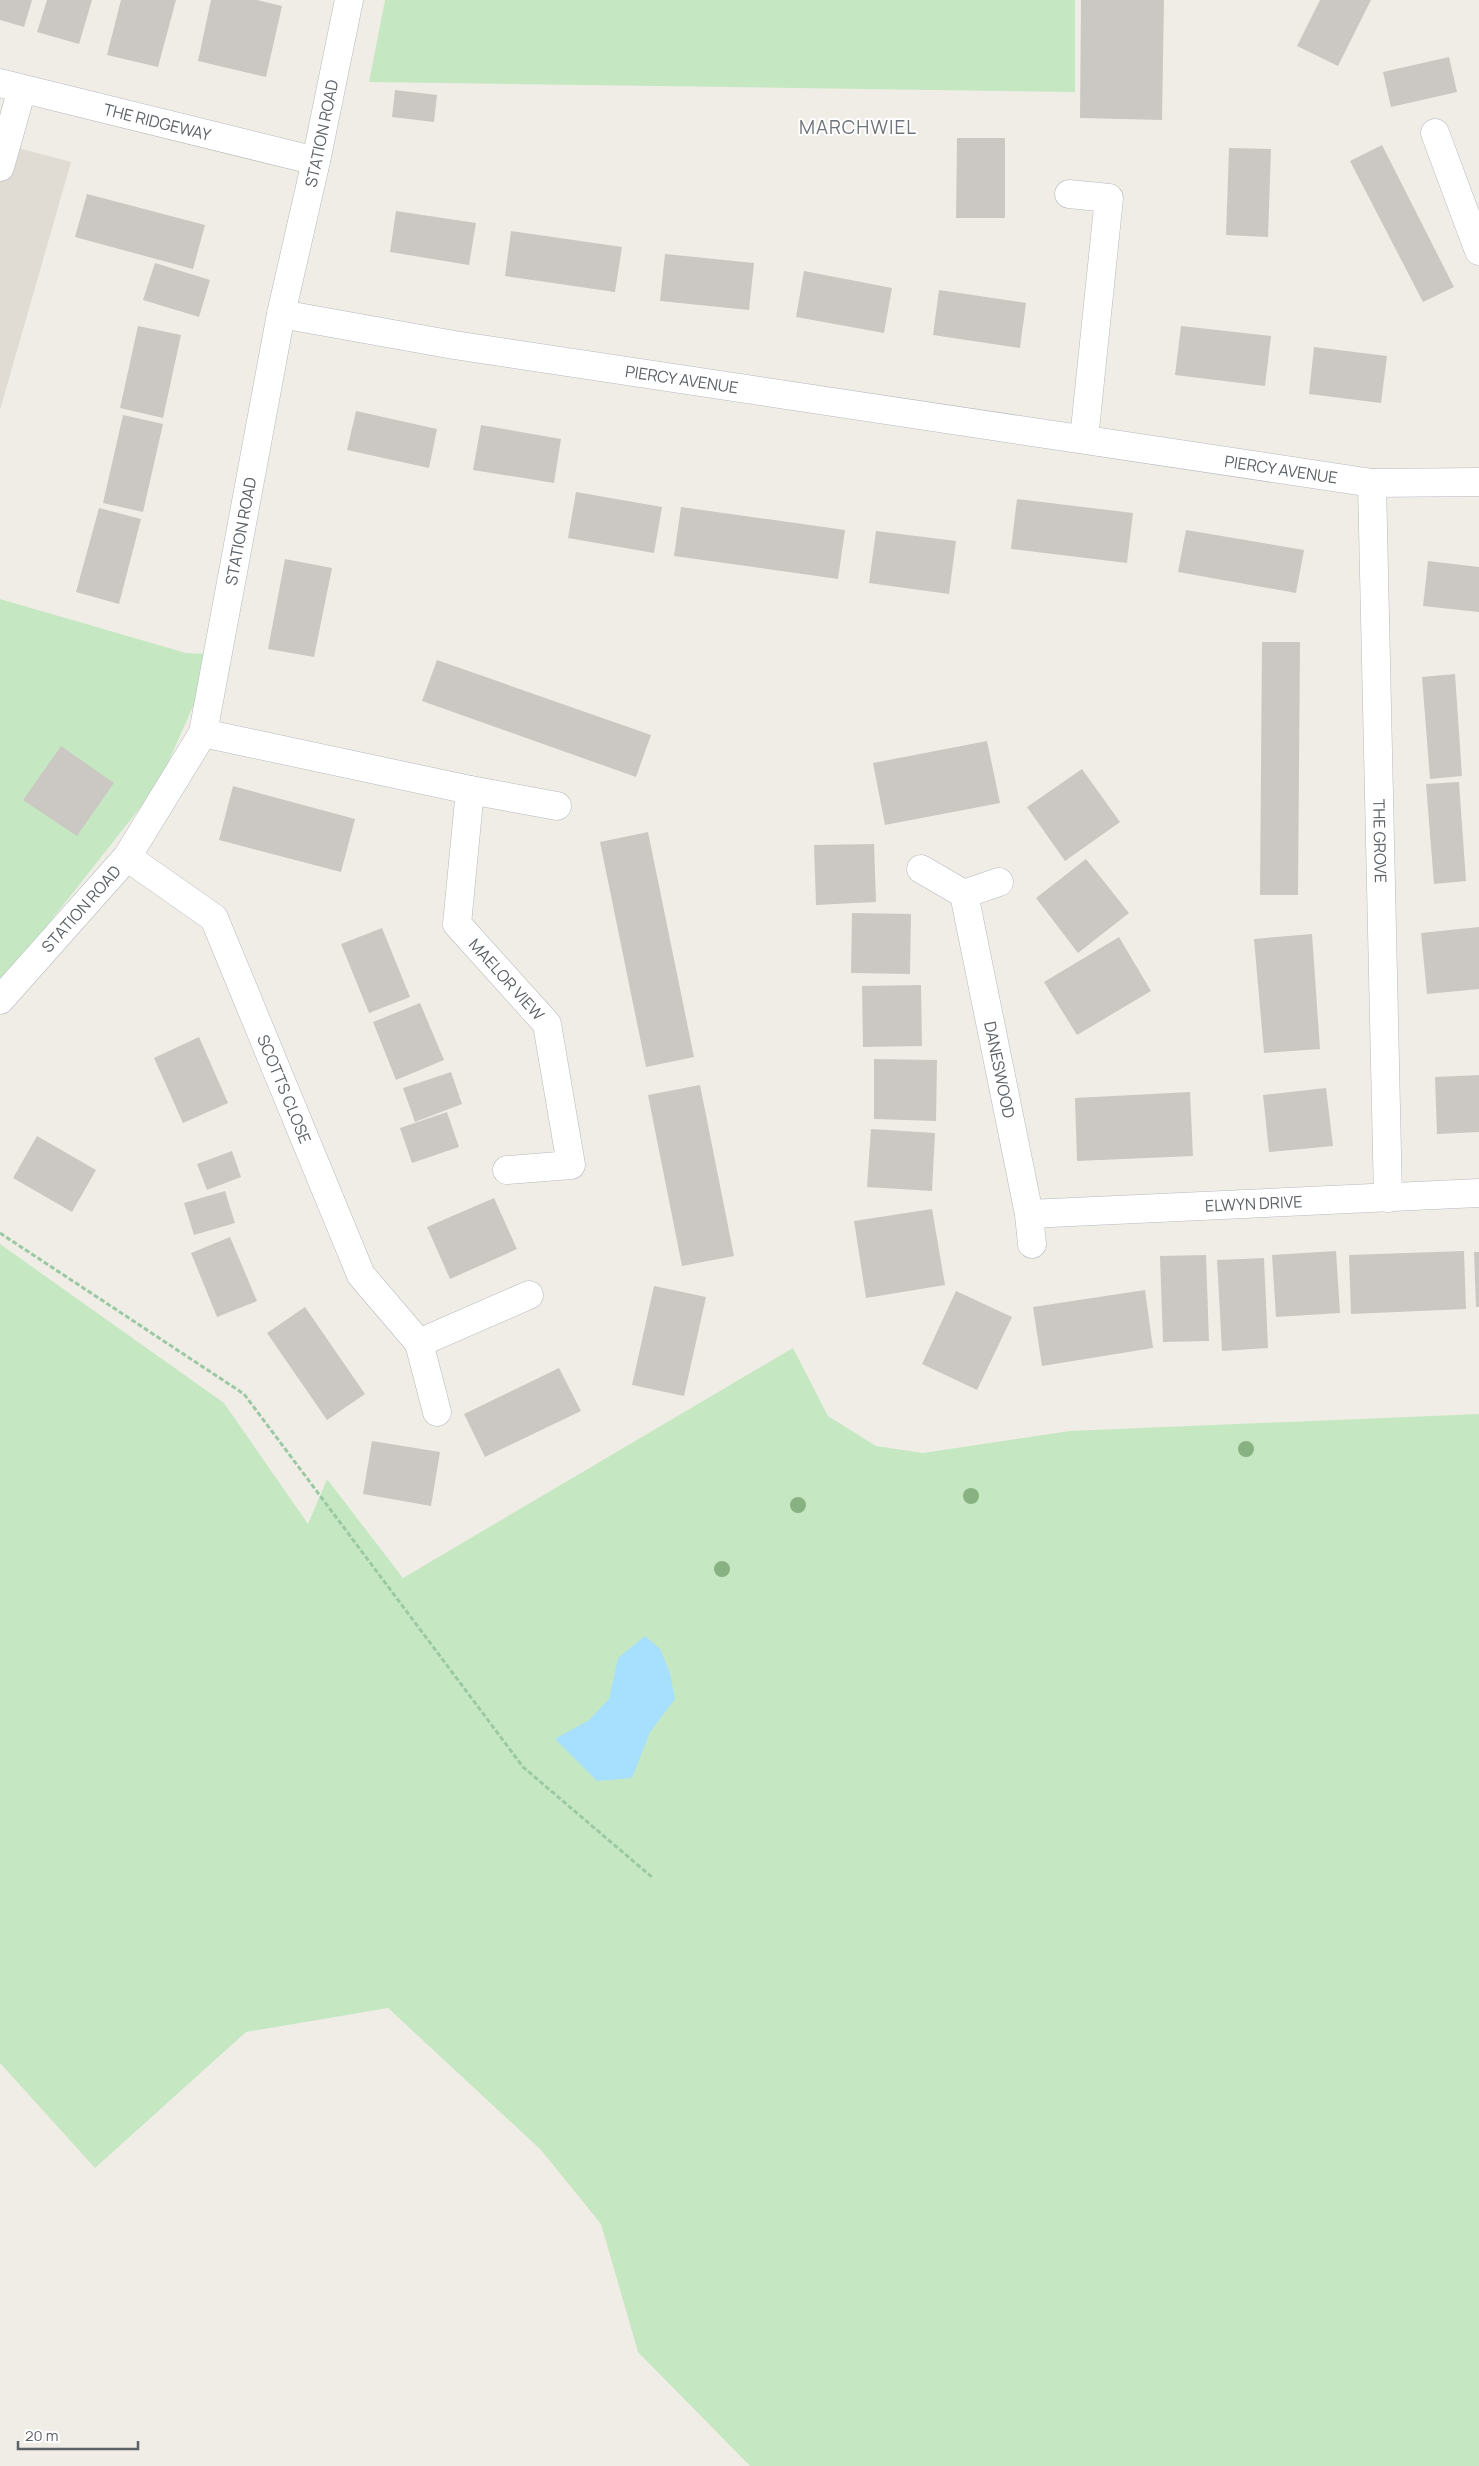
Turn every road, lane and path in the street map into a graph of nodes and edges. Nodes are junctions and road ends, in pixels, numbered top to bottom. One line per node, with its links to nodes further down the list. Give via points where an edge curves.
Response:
1 (349, 0): 4 (street, STATION ROAD)
2 (11, 86): 4 (street, THE RIDGEWAY); 5 (street)
3 (1435, 133): 7 (street)
4 (316, 161): 8 (street, STATION ROAD)
5 (0, 167)
6 (1069, 194): 9 (street, via 1109,198)
7 (1479, 251)
8 (281, 314): 9 (street, PIERCY AVENUE, via 454,344); 12 (street, STATION ROAD)
9 (1084, 439): 11 (street, PIERCY AVENUE)
10 (1479, 482): 11 (street, PIERCY AVENUE)
11 (1372, 483): 22 (street, THE GROVE)
12 (202, 733): 13 (street); 15 (street, STATION ROAD)
13 (470, 790): 14 (street); 20 (street, MAELOR VIEW, via 457,924 547,1024 571,1165)
14 (557, 806)
15 (127, 857): 19 (street, STATION ROAD); 27 (street, SCOTTS CLOSE, via 214,918 361,1275)
16 (921, 869): 18 (street)
17 (999, 882): 18 (street)
18 (964, 894): 23 (street, DANESWOOD)
19 (0, 1000)
20 (507, 1170)
21 (1479, 1193): 22 (street, ELWYN DRIVE)
22 (1388, 1198): 23 (street, ELWYN DRIVE)
23 (1029, 1214): 25 (street, DANESWOOD)
24 (0, 1233): 29 (path, via 244,1394 522,1766)
25 (1032, 1244)
26 (529, 1295): 27 (street)
27 (419, 1343): 28 (street, SCOTTS CLOSE)
28 (437, 1412)
29 (653, 1878)

